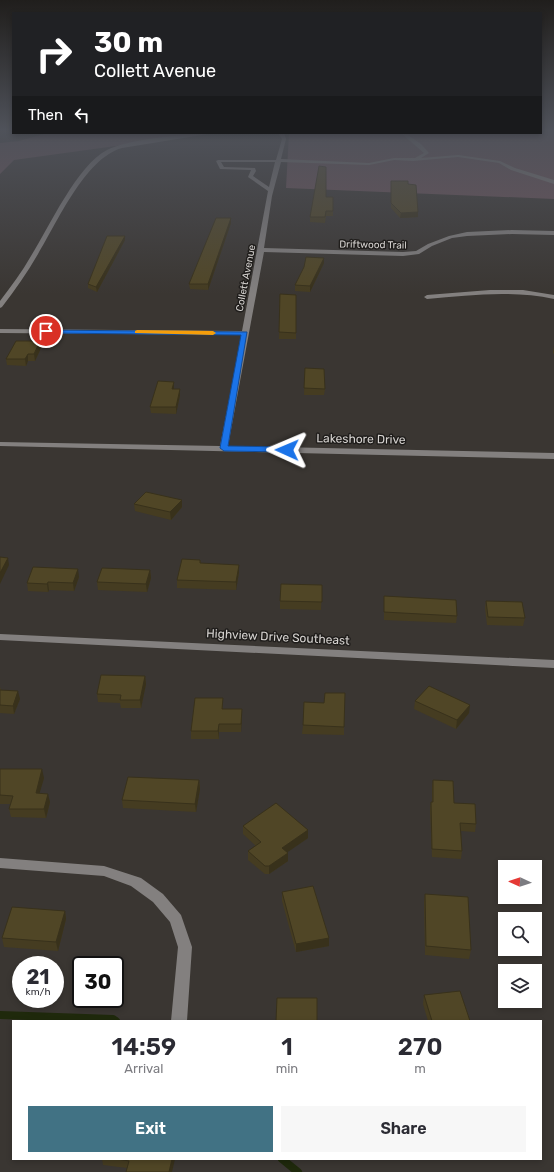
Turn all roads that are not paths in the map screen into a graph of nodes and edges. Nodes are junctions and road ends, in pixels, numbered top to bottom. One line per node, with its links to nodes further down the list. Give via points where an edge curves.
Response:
1 (78, 185): 9 (street, via 28,267)
2 (261, 185): 4 (street)
3 (272, 185): 4 (street, Collett Avenue)
4 (271, 190): 6 (street, Collett Avenue)
5 (554, 233): 6 (street, Driftwood Trail, via 467,234 430,245 418,253 403,254)
6 (261, 250): 11 (street, Collett Avenue)
7 (427, 297): 8 (street, via 525,292)
8 (554, 297)
9 (0, 306)
10 (0, 331): 11 (street)
11 (245, 333): 13 (street, Collett Avenue)
12 (0, 444): 13 (street, Lakeshore Drive)
13 (224, 448): 14 (street, Lakeshore Drive)
14 (554, 456)
15 (0, 637): 16 (street, Highview Drive Southeast)
16 (554, 664)
17 (0, 863): 18 (street, via 104,871 136,882 158,898 176,919 185,947)
18 (178, 1020)

